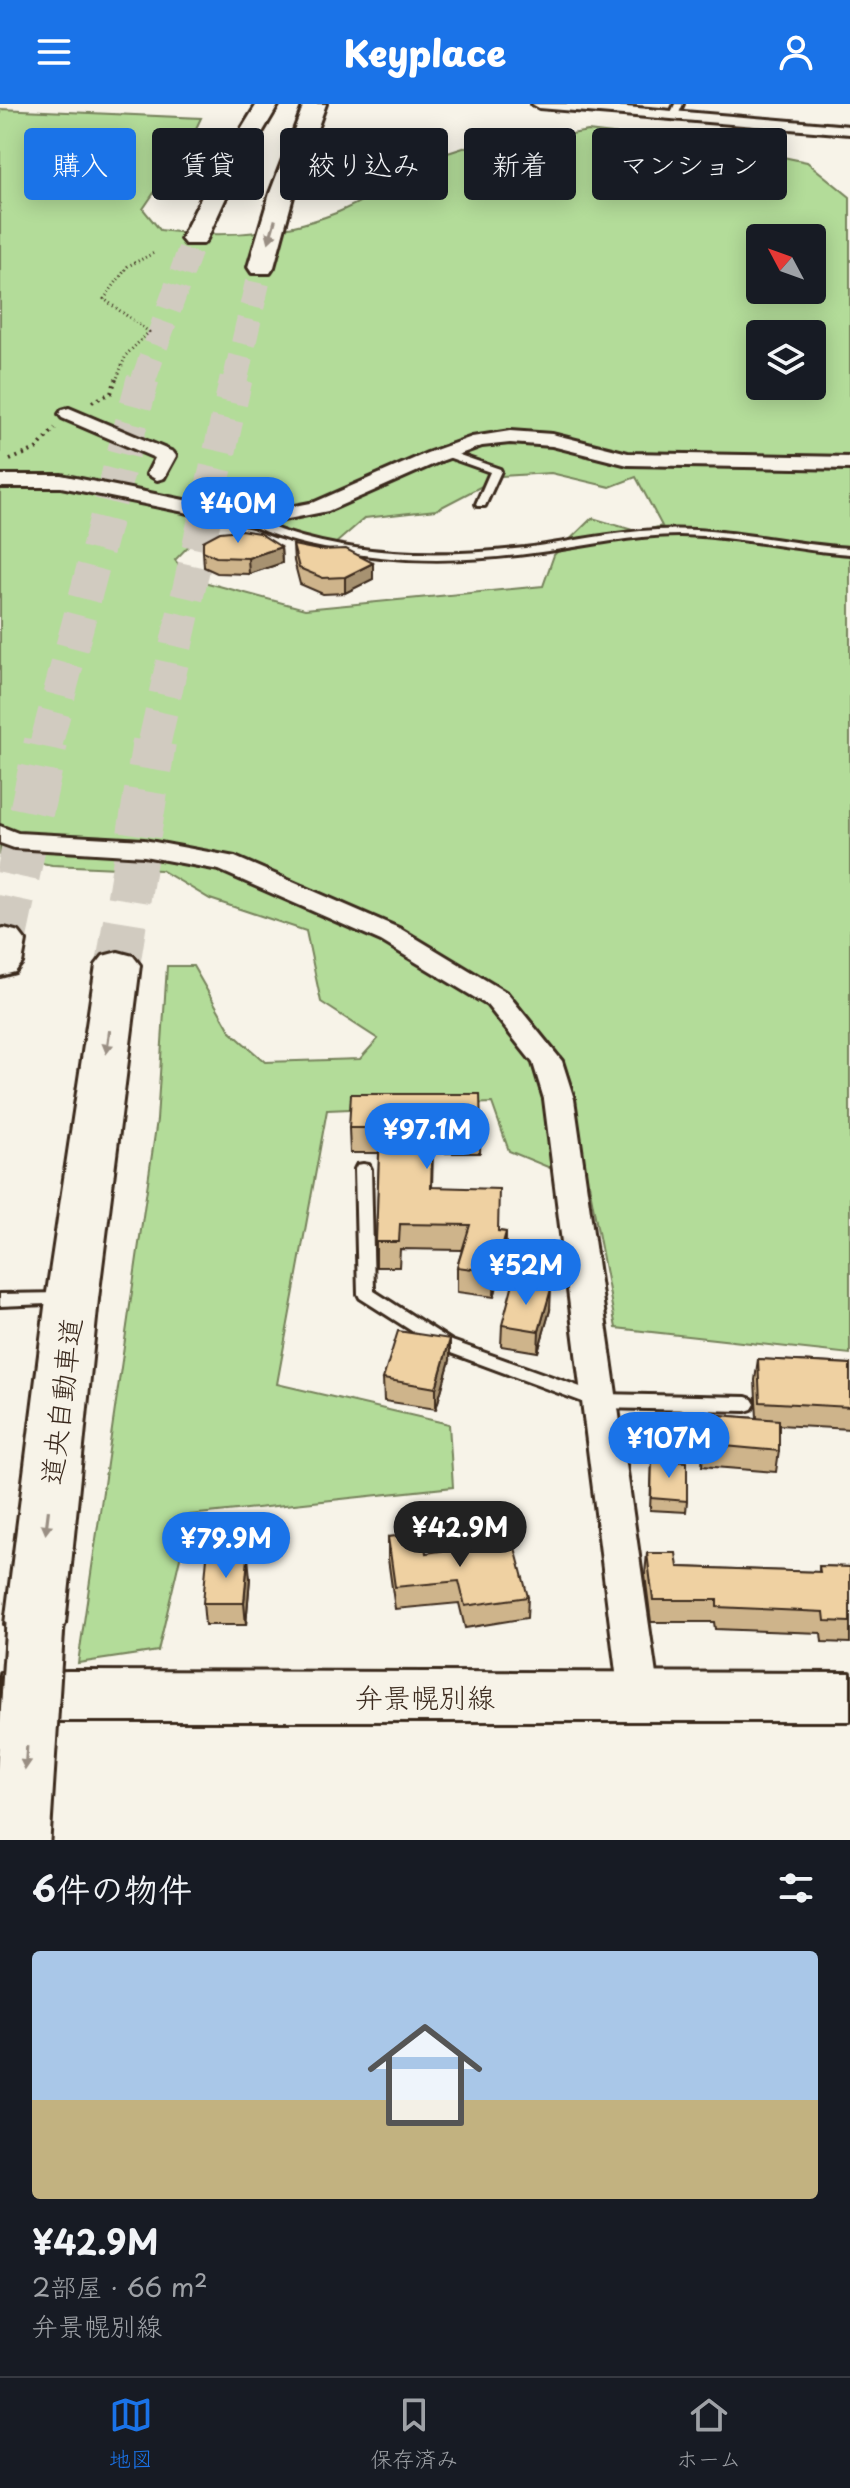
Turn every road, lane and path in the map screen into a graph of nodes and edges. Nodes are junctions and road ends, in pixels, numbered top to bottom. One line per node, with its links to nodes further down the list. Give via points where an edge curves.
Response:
1 (268, 104): 6 (highway)
2 (315, 104): 8 (highway, one-way to 8)
3 (539, 104): 4 (street)
4 (676, 109): 5 (street)
5 (850, 130)
6 (194, 239)
7 (154, 253): 9 (path, via 128,266 104,299 149,332 126,355 111,393)
8 (261, 267)
9 (69, 414): 11 (path, via 37,450); 13 (street, via 166,456)
10 (445, 453): 12 (street, via 479,441 529,437 628,459); 15 (lane, via 496,471); 16 (street, via 321,507 268,519)
11 (0, 463)
12 (850, 463)
13 (157, 474)
14 (0, 481): 16 (street, via 61,481)
15 (481, 504)
16 (246, 518): 17 (lane, via 268,532 359,554 393,556 521,552 657,533)
17 (850, 551)
18 (0, 834): 23 (street, via 14,840 144,848 226,863 391,935 497,999 547,1061 559,1099)
19 (118, 965): 21 (highway, 道央自動車道, one-way to 21)
20 (363, 1169): 23 (lane, via 366,1294 446,1345)
21 (72, 1299): 22 (lane); 28 (highway, 道央自動車道, one-way to 28, bridge, via 35,1624)
22 (0, 1300)
23 (599, 1401): 24 (lane); 25 (street)
24 (746, 1404)
25 (639, 1696): 26 (main road, 弁景幌別線); 27 (main road, 弁景幌別線)
26 (0, 1697)
27 (850, 1697)
28 (21, 1840)

